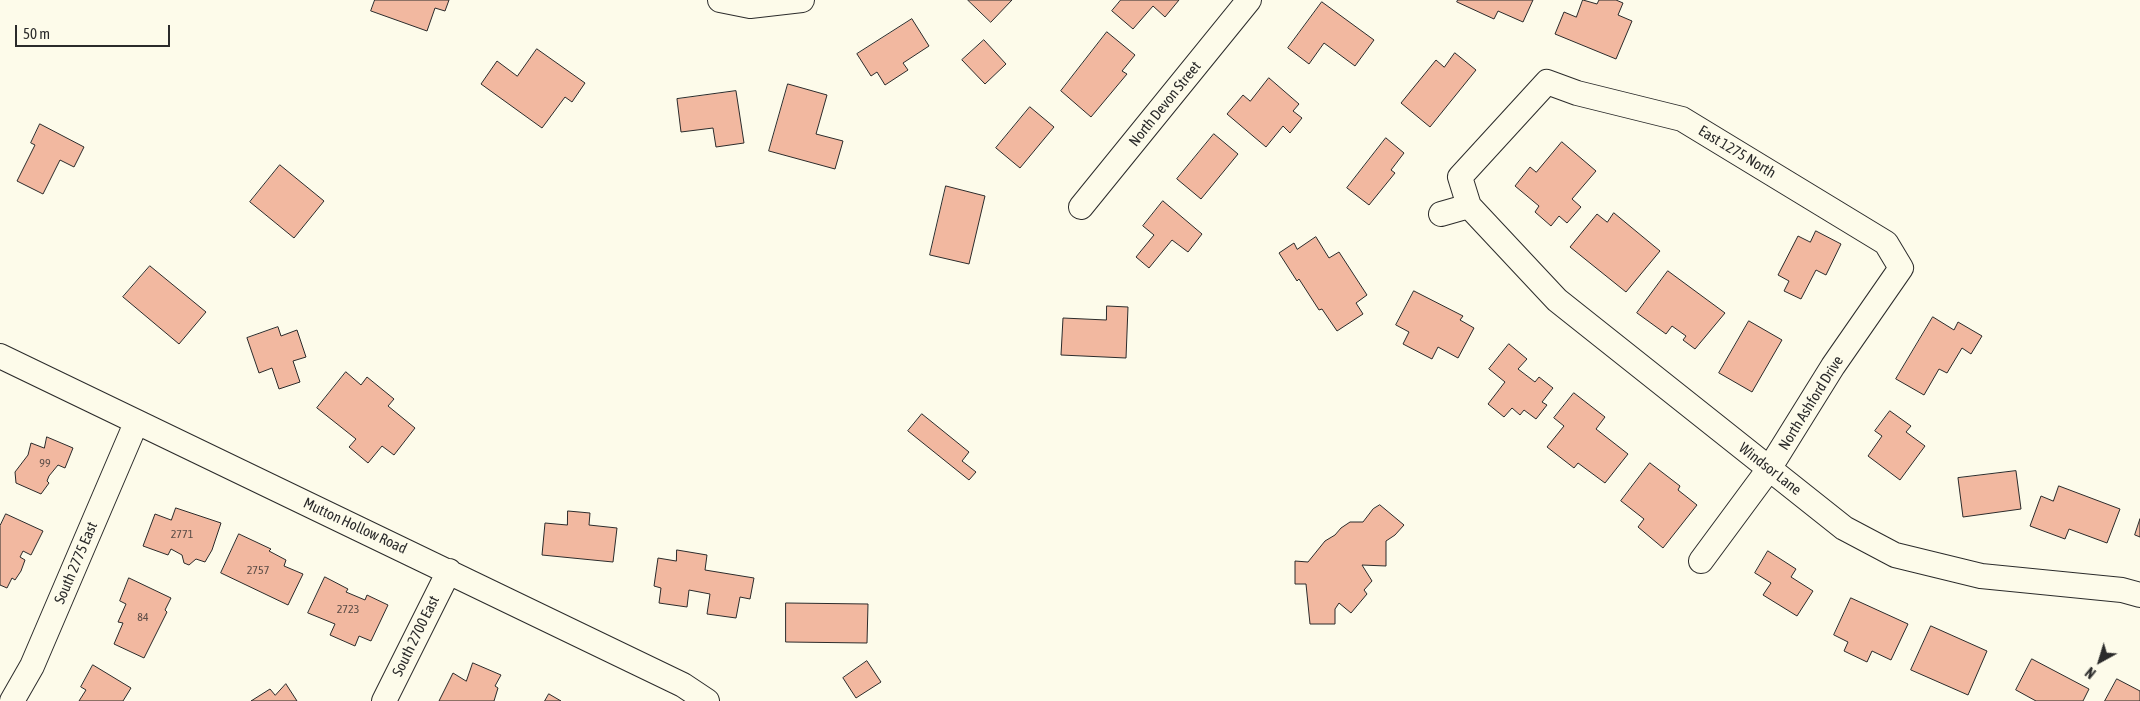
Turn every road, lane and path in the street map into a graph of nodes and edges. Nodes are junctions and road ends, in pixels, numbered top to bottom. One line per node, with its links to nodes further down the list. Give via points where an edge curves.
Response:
1 (720, 0): 2 (street, via 750,6)
2 (802, 0)
3 (1249, 0): 5 (street, North Devon Street)
4 (1469, 206): 6 (street); 7 (street, East 1275 North, via 1460,177 1547,82 1577,93 1682,118 1886,243); 10 (street, Windsor Lane, via 1556,300)
5 (1081, 207)
6 (1441, 214)
7 (1901, 268): 10 (street, North Ashford Drive, via 1833,366)
8 (0, 356): 9 (street, Mutton Hollow Road)
9 (136, 423): 12 (street, Mutton Hollow Road); 15 (street, South 2775 East, via 32,666)
10 (1769, 469): 11 (street, North Ashford Drive); 13 (street, Windsor Lane, via 1844,528 1896,555 1981,576 2122,590)
11 (1700, 560)
12 (449, 571): 14 (street, Mutton Hollow Road); 16 (street, South 2700 East)
13 (2140, 595)
14 (679, 693): 17 (street, Mutton Hollow Road)
15 (12, 701)
16 (384, 701)
17 (707, 701)

